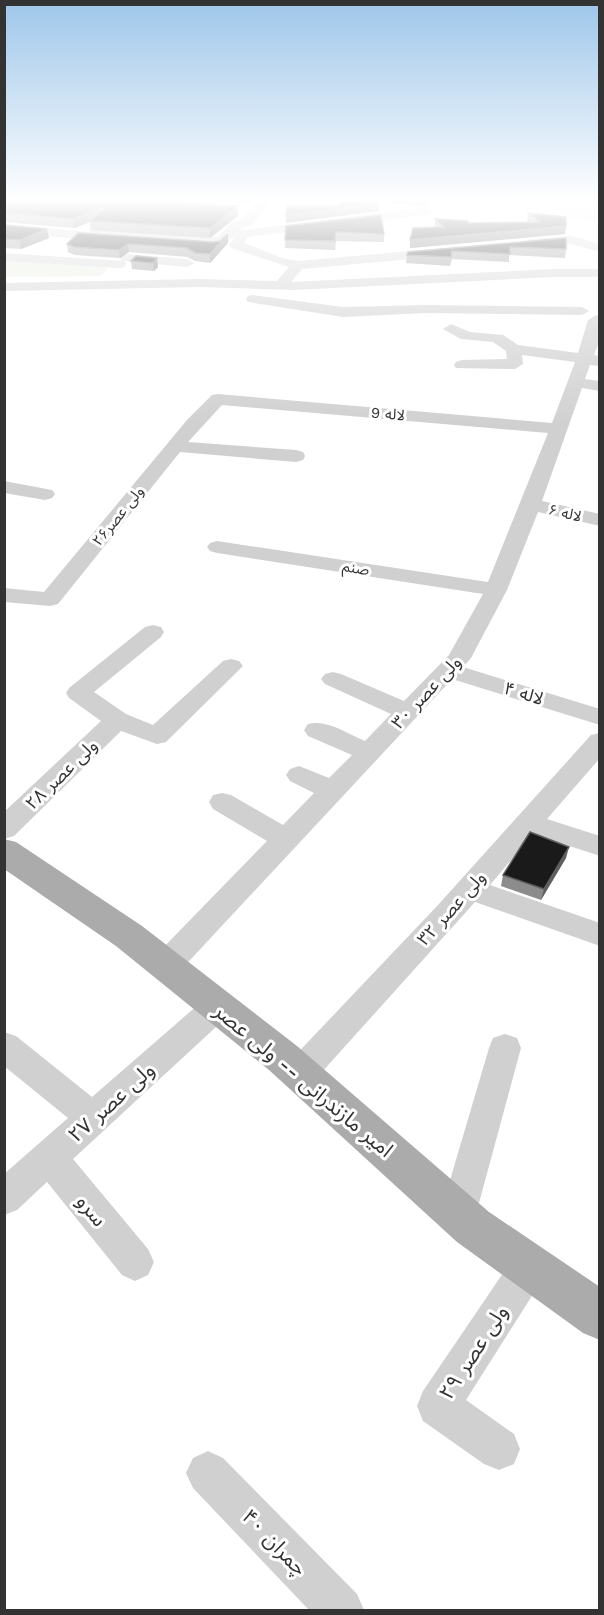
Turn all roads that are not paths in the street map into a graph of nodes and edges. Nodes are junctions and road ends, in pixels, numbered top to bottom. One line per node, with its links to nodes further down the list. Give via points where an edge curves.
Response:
1 (109, 275): 4 (street)
2 (289, 275): 6 (street)
3 (512, 275): 6 (street)
4 (105, 279)
5 (157, 283): 6 (street); 7 (street); 8 (street, via 343,312 426,309)
6 (281, 285)
7 (4, 287)
8 (594, 315): 11 (street, ولی عصر ۳۰)
9 (452, 329): 10 (street, via 467,336 497,338)
10 (514, 349): 11 (street); 12 (street, via 515,363)
11 (592, 361): 13 (street, ولی عصر ۳۰)
12 (462, 365)
13 (576, 382): 14 (street); 16 (street, ولی عصر ۳۰)
14 (600, 386)
15 (218, 399): 16 (street, لاله 9); 17 (street, ولی عصر۲۶)
16 (558, 429): 21 (street, ولی عصر ۳۰)
17 (175, 446): 18 (street); 25 (street, ولی عصر۲۶, via 50,599)
18 (296, 456)
19 (4, 487): 20 (street)
20 (45, 494)
21 (531, 505): 22 (street, لاله ۶); 24 (street, ولی عصر ۳۰)
22 (600, 520)
23 (217, 547): 24 (street, صنم)
24 (496, 590): 28 (street, ولی عصر ۳۰, via 459,658)
25 (4, 595)
26 (153, 632): 32 (street, via 78,693)
27 (231, 666): 32 (street, via 157,736)
28 (448, 670): 30 (street, ولی عصر ۳۰); 31 (street, لاله ۴)
29 (333, 679): 30 (street)
30 (408, 712): 35 (street, ولی عصر ۳۰)
31 (600, 717)
32 (117, 720): 40 (street, ولی عصر ۲۸)
33 (317, 730): 35 (street)
34 (600, 741): 39 (street, ولی عصر ۳۲)
35 (369, 752): 37 (street, ولی عصر ۳۰)
36 (299, 776): 37 (street)
37 (332, 791): 41 (street, ولی عصر ۳۰)
38 (222, 802): 41 (street)
39 (528, 822): 42 (street); 44 (street, ولی عصر ۳۲)
40 (4, 829)
41 (285, 839): 46 (street, ولی عصر ۳۰)
42 (600, 846)
43 (4, 851): 46 (main road, امیر مازندرانی -- ولی عصر)
44 (469, 889): 45 (street); 50 (street, ولی عصر ۳۲)
45 (600, 935)
46 (166, 965): 47 (main road, امیر مازندرانی -- ولی عصر)
47 (218, 1006): 50 (main road, امیر مازندرانی -- ولی عصر); 51 (street, ولی عصر ۲۷)
48 (4, 1046): 51 (street)
49 (505, 1048): 54 (street)
50 (300, 1073): 54 (main road, امیر مازندرانی -- ولی عصر)
51 (93, 1118): 52 (street, ولی عصر ۲۷)
52 (50, 1157): 53 (street, ولی عصر ۲۷); 55 (street, سرو)
53 (4, 1198)
54 (458, 1214): 56 (main road, امیر مازندرانی -- ولی عصر)
55 (135, 1262)
56 (529, 1267): 57 (main road, امیر مازندرانی -- ولی عصر); 58 (street, ولی عصر ۲۹, via 438,1406)
57 (598, 1311)
58 (499, 1449)
59 (208, 1473): 60 (street, چمران ۴۰)
60 (341, 1611)

